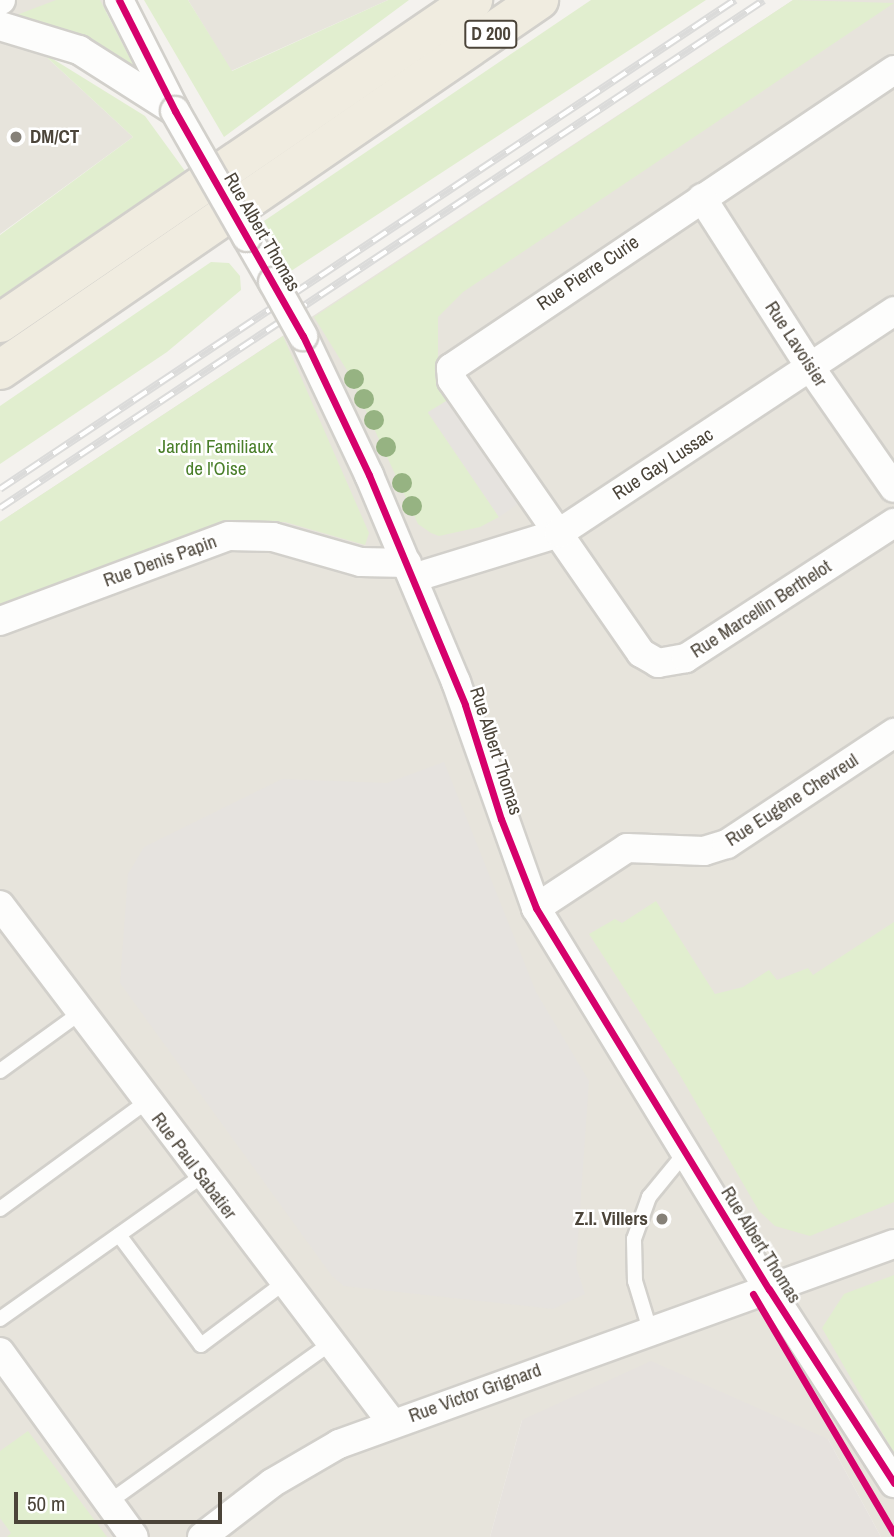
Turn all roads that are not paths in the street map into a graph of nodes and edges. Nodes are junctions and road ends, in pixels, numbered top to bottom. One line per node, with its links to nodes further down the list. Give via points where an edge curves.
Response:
1 (119, 0): 6 (street, Rue Albert Thomas)
2 (473, 0): 9 (highway, D 200)
3 (539, 0): 11 (highway, D 200)
4 (0, 26): 6 (street, via 79,50)
5 (894, 71): 7 (street, Rue Pierre Curie)
6 (175, 111): 15 (street, Rue Albert Thomas, bridge, via 303,336)
7 (702, 198): 10 (street, Rue Lavoisier); 14 (street, Rue Pierre Curie, via 450,368 452,380)
8 (894, 311): 10 (street, Rue Gay Lussac)
9 (0, 323)
10 (810, 367): 12 (street, Rue Lavoisier); 14 (street, Rue Gay Lussac)
11 (0, 370)
12 (894, 488)
13 (894, 523): 14 (street, Rue Marcellin Berthelot, via 687,658 667,665 641,653)
14 (559, 533): 15 (street, Rue Gay Lussac)
15 (410, 570): 16 (street, Rue Denis Papin, via 361,562 273,537 229,536); 19 (street, Rue Albert Thomas, via 465,705 501,819)
16 (0, 621)
17 (894, 733): 19 (street, Rue Eugène Chevreul, via 727,844 704,851 627,848)
18 (0, 905): 20 (street, Rue Paul Sabatier)
19 (536, 908): 23 (street, Rue Albert Thomas)
20 (80, 1013): 21 (lane); 22 (street, Rue Paul Sabatier)
21 (0, 1071)
22 (146, 1102): 24 (street, Rue Paul Sabatier); 25 (lane)
23 (685, 1153): 29 (street, Rue Albert Thomas); 31 (lane, via 649,1197 634,1239 635,1281)
24 (201, 1176): 26 (lane); 28 (street, Rue Paul Sabatier)
25 (0, 1209)
26 (119, 1235): 28 (lane, via 201,1345); 30 (lane)
27 (894, 1244): 29 (street, Rue Victor Grignard)
28 (284, 1283): 32 (street, Rue Paul Sabatier)
29 (769, 1289): 31 (street, Rue Victor Grignard); 35 (street, Rue Albert Thomas)
30 (0, 1319)
31 (650, 1330): 34 (street, Rue Victor Grignard)
32 (331, 1343): 34 (street, Rue Paul Sabatier); 36 (lane)
33 (0, 1352): 36 (street)
34 (392, 1423): 38 (street, Rue Victor Grignard, via 323,1452)
35 (894, 1483)
36 (108, 1502): 37 (street)
37 (134, 1537)
38 (202, 1537)

